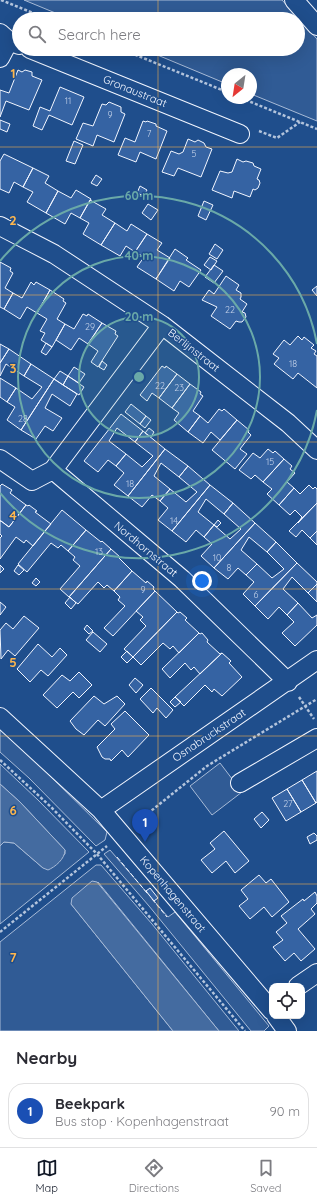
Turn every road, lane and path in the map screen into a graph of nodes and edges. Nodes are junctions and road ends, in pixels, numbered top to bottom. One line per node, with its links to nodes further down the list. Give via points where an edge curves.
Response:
1 (1, 0): 3 (path)
2 (294, 0): 4 (street)
3 (28, 12)
4 (305, 12)
5 (305, 12): 6 (street)
6 (317, 26)
7 (9, 40): 10 (street)
8 (47, 56): 15 (street, Gronaustraat)
9 (138, 56): 11 (path)
10 (0, 58)
11 (221, 90)
12 (256, 104): 13 (path)
13 (300, 122): 14 (path); 15 (path, via 277,138 254,129)
14 (317, 129)
15 (240, 134)
16 (0, 226): 17 (street, Berlijnstraat, via 54,254)
17 (162, 325): 18 (street, Berlijnstraat, via 288,423); 20 (street)
18 (317, 450)
19 (0, 459): 20 (street, via 32,481)
20 (53, 470): 22 (street, Nordhornstraat, via 182,579)
21 (317, 660): 22 (street, Osnabruckstraat)
22 (288, 682): 24 (path); 30 (street, Osnabruckstraat)
23 (317, 699): 24 (path)
24 (305, 706): 26 (path); 31 (path, via 207,766)
25 (0, 717): 30 (street, Kopenhagenstraat)
26 (317, 724)
27 (317, 738): 29 (street)
28 (0, 760): 32 (path)
29 (240, 783)
30 (101, 810): 31 (street, Kopenhagenstraat)
31 (122, 834): 32 (path); 36 (street, Kopenhagenstraat)
32 (97, 854): 33 (path); 38 (path)
33 (0, 932)
34 (317, 973): 35 (street)
35 (302, 983)
36 (269, 1006)
37 (279, 1019): 39 (street, Kopenhagenstraat)
38 (245, 1031)
39 (287, 1031)

